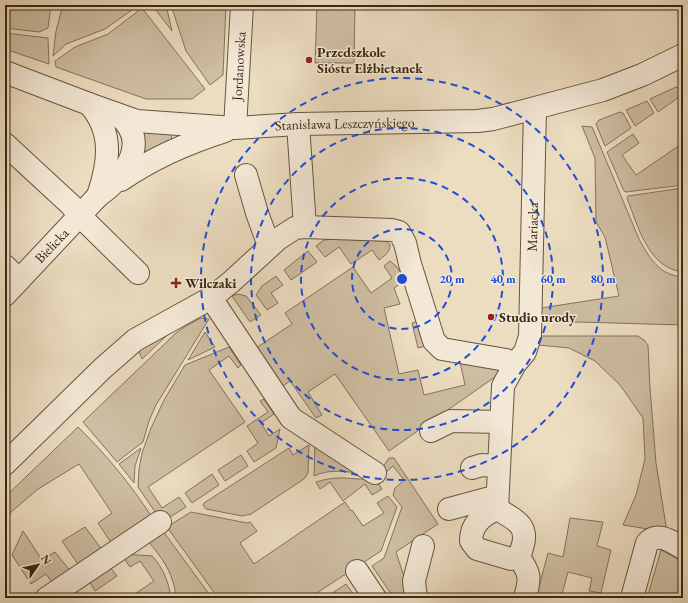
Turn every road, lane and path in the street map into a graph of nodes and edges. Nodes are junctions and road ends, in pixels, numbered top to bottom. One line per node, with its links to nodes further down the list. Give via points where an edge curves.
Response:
1 (242, 5): 8 (street, Jordanowska)
2 (683, 55): 5 (street, Stanisława Leszczyńskiego, via 622,83)
3 (5, 72): 4 (street, Stanisława Leszczyńskiego)
4 (89, 104): 6 (street, Stanisława Leszczyńskiego); 10 (street, Bielicka, via 104,129)
5 (535, 109): 7 (street, Stanisława Leszczyńskiego, via 478,121); 19 (street, Mariacka, via 530,336 529,343)
6 (127, 120): 8 (street, Stanisława Leszczyńskiego); 10 (street); 12 (street, Bielicka, via 133,144 131,160 125,171)
7 (298, 124): 8 (street, Stanisława Leszczyńskiego); 14 (street)
8 (235, 128): 12 (street, via 179,148 135,171)
9 (5, 144): 13 (street)
10 (107, 152): 12 (street, Bielicka)
11 (246, 175): 15 (street)
12 (103, 193): 13 (street, Bielicka)
13 (80, 216): 16 (street); 17 (street, Bielicka)
14 (305, 227): 15 (street, via 286,233); 19 (street, via 398,232 405,243 437,345 442,349 506,360)
15 (269, 246): 18 (street)
16 (138, 273)
17 (10, 280)
18 (211, 298): 22 (street, via 130,344); 25 (street, via 291,418)
19 (515, 364): 20 (street, Mariacka, via 503,386)
20 (501, 422): 21 (street, via 451,421); 23 (street, Mariacka)
21 (430, 431)
22 (5, 464)
23 (499, 466): 24 (street, via 482,465); 26 (street, Mariacka)
24 (472, 468)
25 (375, 473)
26 (497, 503): 27 (street); 31 (street, via 522,527 524,539); 31 (street, via 478,521 471,541 477,549 483,551 512,558)
27 (449, 509)
28 (160, 522): 33 (street)
29 (674, 543): 37 (street, via 655,538 647,543)
30 (423, 546): 35 (street, via 414,581)
31 (518, 556): 36 (street, via 529,577)
32 (357, 571): 34 (street)
33 (47, 598)
34 (375, 598)
35 (416, 598)
36 (525, 598)
37 (632, 598)

